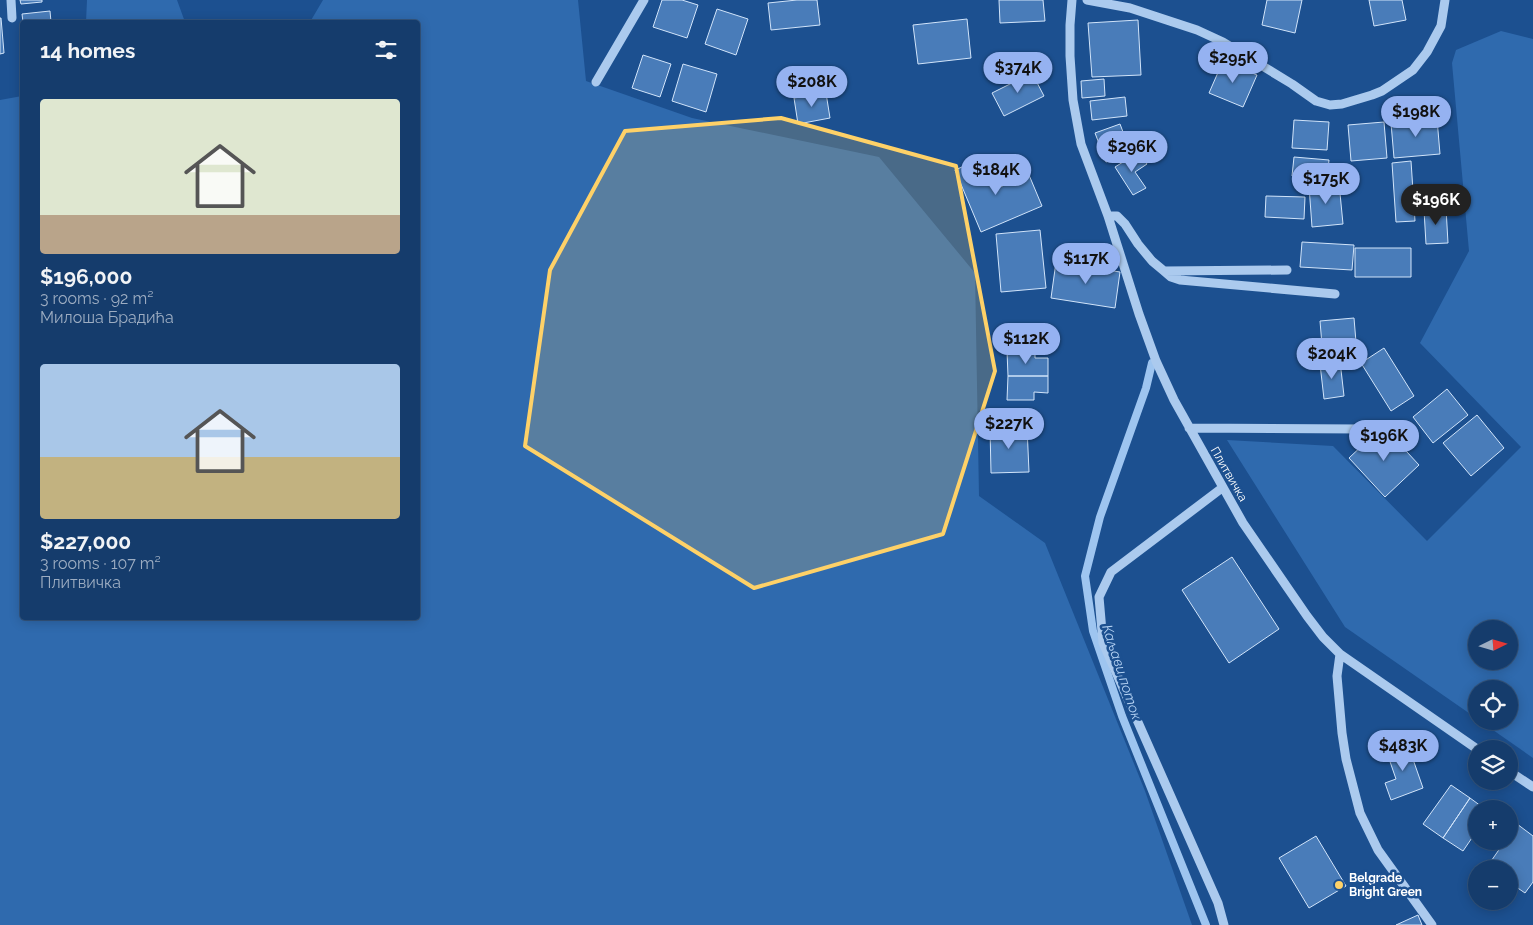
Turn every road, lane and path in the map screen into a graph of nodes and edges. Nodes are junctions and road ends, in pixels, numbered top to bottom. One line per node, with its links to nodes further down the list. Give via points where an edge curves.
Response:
1 (11, 0): 6 (street)
2 (644, 0): 7 (street)
3 (1072, 0): 8 (street, Плитвичка, via 1070,49 1075,108 1082,144)
4 (1087, 0): 5 (street, via 1130,8 1198,30 1223,42 1316,101 1342,104 1382,91 1413,70 1441,26)
5 (1445, 0)
6 (12, 18)
7 (596, 82)
8 (1108, 216): 10 (street, via 1117,216 1152,261); 12 (street, Плитвичка, via 1153,352 1167,388)
9 (1287, 270): 10 (street)
10 (1164, 271): 11 (street, via 1180,280)
11 (1335, 294)
12 (1189, 428): 13 (street); 14 (street, Плитвичка)
13 (1362, 429)
14 (1222, 488): 15 (street, Плитвичка, via 1307,616); 19 (street, via 1111,572 1099,597 1103,642 1218,903)
15 (1340, 654): 16 (street, Плитвичка); 20 (street, via 1337,676 1342,733 1360,813 1378,850)
16 (1468, 743)
17 (1518, 777): 18 (street)
18 (1533, 787)
19 (1224, 925)
20 (1432, 925)

